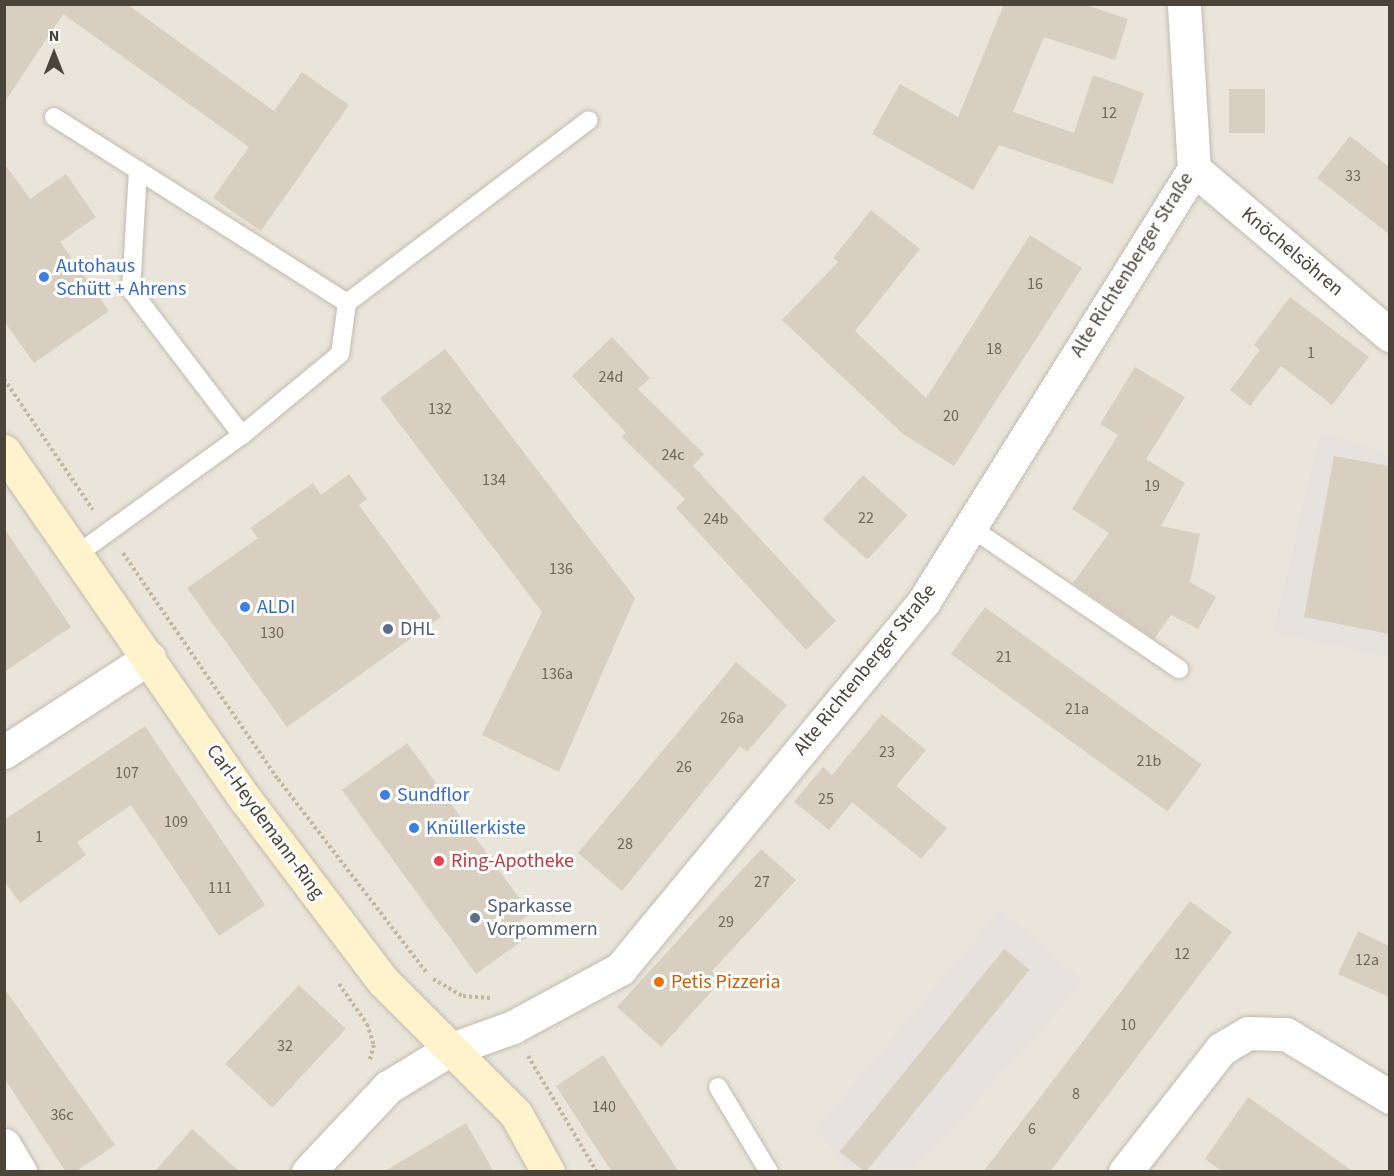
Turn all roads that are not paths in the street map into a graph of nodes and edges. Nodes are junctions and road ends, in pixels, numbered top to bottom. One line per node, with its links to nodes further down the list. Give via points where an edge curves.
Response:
1 (1184, 4): 4 (street, Alte Richtenberger Straße)
2 (54, 117): 5 (lane)
3 (589, 120): 6 (lane)
4 (1194, 169): 7 (street, Knöchelsöhren); 10 (street, Alte Richtenberger Straße)
5 (138, 170): 6 (lane); 8 (lane, via 130,290)
6 (347, 303): 8 (lane, via 340,354)
7 (1389, 335)
8 (242, 435): 11 (lane)
9 (4, 451): 11 (main road, Carl-Heydemann-Ring)
10 (970, 527): 13 (lane); 15 (street, Alte Richtenberger Straße, via 924,601 620,969 513,1027)
11 (76, 555): 12 (main road, Carl-Heydemann-Ring)
12 (149, 658): 14 (street); 15 (main road, Carl-Heydemann-Ring, via 246,800 383,981)
13 (1179, 669)
14 (4, 752)
15 (449, 1050): 20 (street, Alte Richtenberger Straße, via 387,1087); 21 (main road, Carl-Heydemann-Ring, via 516,1114)
16 (718, 1087): 22 (lane)
17 (1389, 1096): 23 (street, via 1286,1034 1248,1033 1221,1049)
18 (4, 1145): 19 (street)
19 (20, 1172)
20 (308, 1172)
21 (549, 1172)
22 (770, 1172)
23 (1125, 1172)

